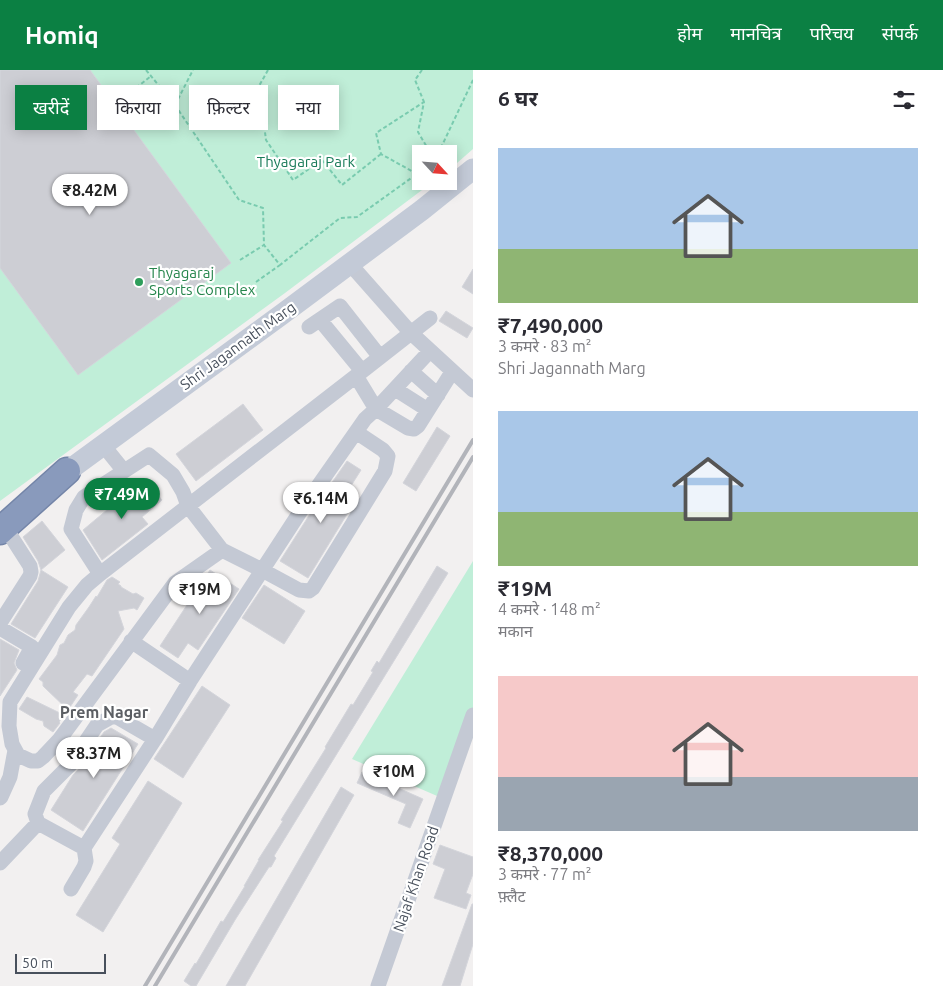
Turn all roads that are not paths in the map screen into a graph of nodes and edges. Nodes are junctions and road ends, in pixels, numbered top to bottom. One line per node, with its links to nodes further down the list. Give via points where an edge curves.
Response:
1 (473, 169): 2 (street, Shri Jagannath Marg)
2 (350, 264): 4 (street); 16 (street, Shri Jagannath Marg)
3 (430, 318): 4 (street)
4 (410, 332): 5 (street); 6 (street)
5 (430, 351): 7 (street); 8 (street)
6 (380, 357): 9 (street); 9 (street, via 344,303 314,324)
7 (411, 371): 10 (street); 12 (street)
8 (452, 372): 11 (street); 12 (street)
9 (359, 374): 13 (street); 19 (street)
10 (395, 389): 13 (street); 14 (street)
11 (473, 390)
12 (438, 395): 14 (street)
13 (376, 409): 14 (street, via 414,429); 15 (street)
14 (428, 410)
15 (356, 432): 22 (street); 22 (street, via 384,450 388,456 385,471 313,588 299,590)
16 (103, 445): 17 (street, Shri Jagannath Marg); 18 (street)
17 (67, 471): 20 (highway)
18 (124, 471): 19 (street, via 149,455 173,476); 23 (street, via 84,497 76,510 71,529)
19 (188, 506): 21 (street); 23 (street)
20 (2, 526): 25 (street, via 31,572)
21 (222, 550): 22 (street); 27 (street, via 175,583)
22 (262, 570): 29 (street)
23 (100, 574): 33 (street, via 69,608 10,702)
24 (64, 596): 28 (street)
25 (0, 623)
26 (0, 628): 28 (street)
27 (131, 641): 29 (street); 33 (street, via 43,758 31,761 18,755)
28 (32, 646): 30 (street)
29 (190, 682): 32 (street)
30 (0, 700)
31 (473, 715): 39 (street, Najaf Khan Road)
32 (155, 740): 35 (street, via 117,717 97,725 70,765 44,791 34,814); 36 (street)
33 (9, 745): 34 (street, via 10,777)
34 (0, 798)
35 (38, 823): 36 (street); 37 (street)
36 (84, 848): 38 (street, via 86,861)
37 (0, 863)
38 (71, 889)
39 (378, 986)

